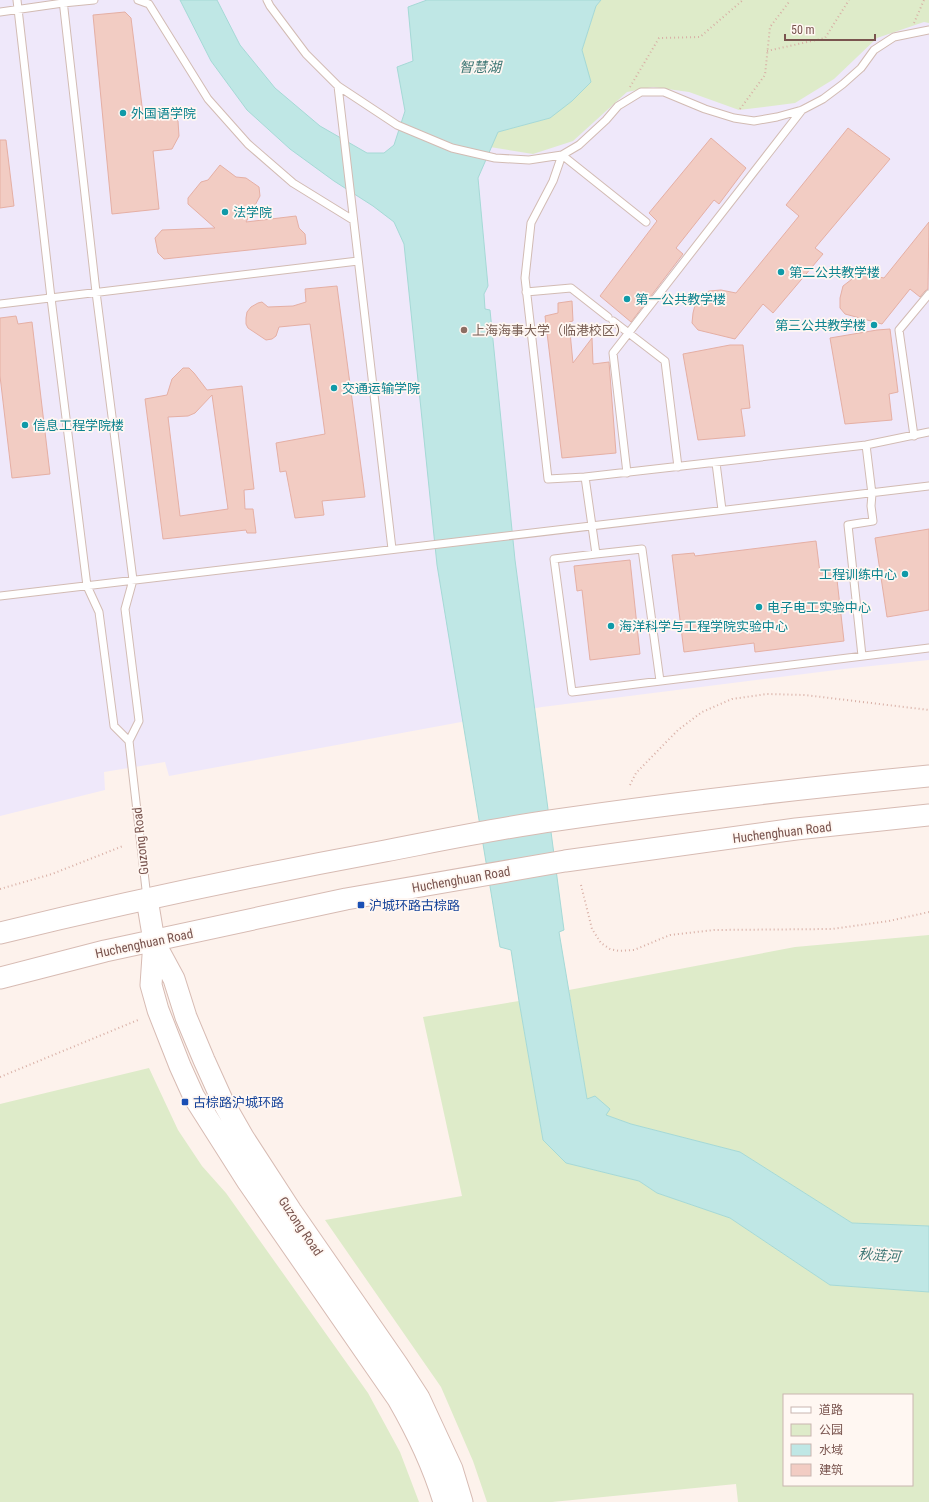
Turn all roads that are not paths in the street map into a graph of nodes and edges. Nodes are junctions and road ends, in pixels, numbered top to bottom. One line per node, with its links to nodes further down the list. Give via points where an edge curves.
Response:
1 (17, 0): 6 (lane)
2 (94, 0): 5 (lane)
3 (138, 0): 12 (lane, via 149,4 208,99 248,144 293,183)
4 (267, 0): 9 (lane, via 306,54)
5 (63, 1): 6 (lane); 15 (lane)
6 (18, 10): 7 (lane); 18 (lane)
7 (0, 12)
8 (929, 30): 10 (lane, via 894,37 874,50 861,68 843,84)
9 (338, 86): 11 (lane, via 397,125 452,148 495,158 530,160); 12 (lane)
10 (802, 110): 11 (lane, via 754,121 705,109 664,92 642,92 618,106 579,145); 20 (lane)
11 (562, 155): 13 (lane); 16 (lane, via 553,181 531,223 525,278)
12 (353, 220): 14 (lane)
13 (646, 222)
14 (358, 261): 15 (lane); 32 (lane)
15 (96, 292): 18 (lane); 34 (lane)
16 (526, 292): 20 (lane, via 571,288); 27 (lane, via 548,479)
17 (929, 294): 22 (lane, via 899,330)
18 (52, 298): 19 (lane); 35 (lane)
19 (0, 304)
20 (628, 333): 25 (lane, via 666,361); 26 (lane, via 613,353)
21 (929, 432): 22 (lane)
22 (914, 436): 23 (lane)
23 (866, 445): 24 (lane); 29 (lane)
24 (716, 463): 25 (lane); 30 (lane)
25 (678, 467): 26 (lane)
26 (627, 472): 27 (lane)
27 (585, 477): 31 (lane)
28 (929, 486): 29 (lane)
29 (872, 494): 30 (lane); 38 (lane, via 873,521 848,525)
30 (722, 510): 31 (lane)
31 (593, 526): 32 (lane); 33 (lane)
32 (392, 549): 34 (lane)
33 (596, 554): 39 (lane, via 642,549); 39 (lane, via 554,559 572,692)
34 (133, 580): 35 (lane); 40 (lane, via 125,609 139,720)
35 (87, 586): 36 (lane); 40 (lane, via 99,612 114,726)
36 (0, 596)
37 (929, 648): 38 (lane)
38 (862, 656): 39 (lane)
39 (660, 681)
40 (129, 741): 43 (lane, Guzong Road)
41 (929, 776): 43 (main road, via 556,820 322,863)
42 (929, 815): 45 (main road, Huchenghuan Road, via 796,829 565,861 346,899)
43 (147, 899): 44 (main road); 45 (main road, Guzong Road)
44 (0, 933)
45 (154, 941): 46 (main road, Huchenghuan Road); 47 (main road, Guzong Road, via 151,984 161,1017 194,1097 248,1182 398,1399 428,1457); 48 (main road, Guzong Road, via 174,979 186,1016 223,1102 291,1211 419,1398 449,1463)
46 (0, 978)
47 (444, 1502)
48 (462, 1502)

